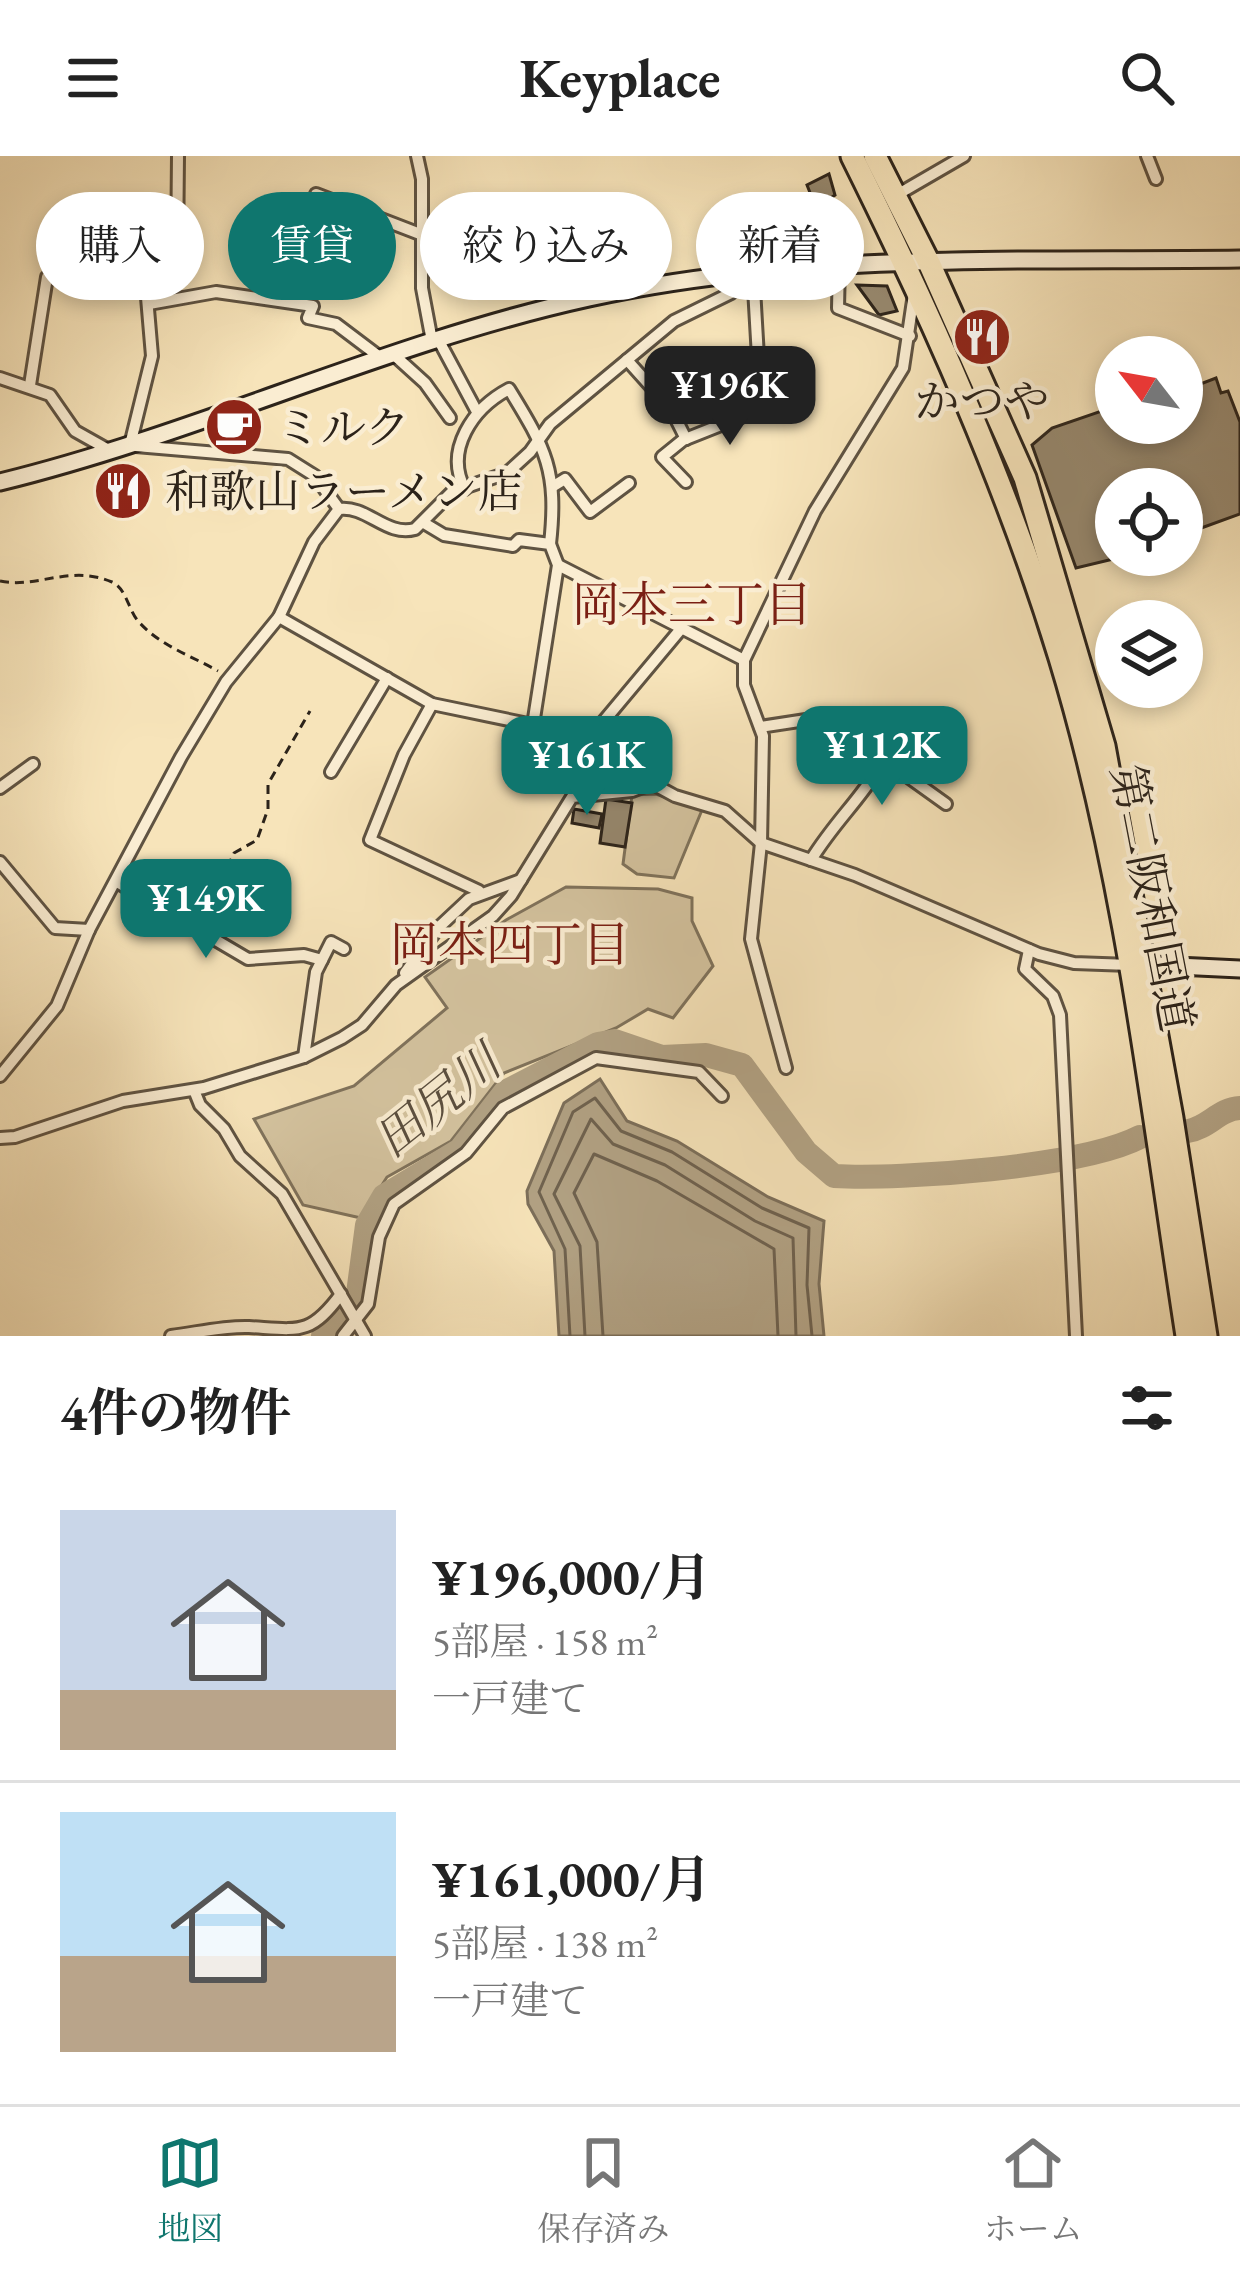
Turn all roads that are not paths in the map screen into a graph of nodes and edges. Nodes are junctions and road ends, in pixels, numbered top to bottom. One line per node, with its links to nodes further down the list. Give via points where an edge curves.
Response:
1 (178, 156): 22 (street, via 177,255 145,274)
2 (417, 156): 8 (street)
3 (852, 156): 13 (highway, 第二阪和国道)
4 (875, 156): 9 (highway, 第二阪和国道)
5 (964, 156): 9 (street)
6 (1148, 156): 7 (street)
7 (1156, 179)
8 (422, 192)
9 (895, 196): 15 (highway, 第二阪和国道)
10 (396, 225): 11 (street)
11 (420, 234)
12 (1240, 259): 15 (main road)
13 (905, 261): 14 (main road); 15 (highway, 第二阪和国道)
14 (864, 262)
15 (923, 274): 23 (street); 69 (highway, 第二阪和国道, via 1025,478 1104,746)
16 (696, 280): 24 (main road)
17 (43, 300): 28 (street)
18 (425, 300): 24 (street)
19 (715, 300): 26 (street)
20 (753, 300): 32 (street, via 761,410)
21 (838, 300): 23 (street, via 838,308)
22 (149, 304): 25 (street, via 216,292 313,306 308,318 336,324); 33 (street, via 152,356)
23 (910, 335): 45 (street, via 903,368 815,511)
24 (435, 340): 25 (main road); 29 (street)
25 (387, 356): 30 (street, via 425,383); 33 (main road)
26 (627, 360): 31 (street); 32 (street)
27 (0, 377): 28 (street)
28 (30, 386): 33 (street, via 50,394 75,431)
29 (476, 410): 31 (street, via 509,389); 38 (street, via 455,460)
30 (450, 418)
31 (540, 439): 37 (street); 38 (street, via 507,473)
32 (686, 439): 35 (street, via 662,457)
33 (121, 445): 34 (main road); 39 (street, via 288,460 315,476)
34 (0, 482)
35 (686, 482)
36 (629, 484): 37 (street, via 590,512 565,479)
37 (552, 487): 41 (street)
38 (464, 489): 40 (street)
39 (338, 509): 40 (street, via 352,507 405,532); 43 (street)
40 (424, 523): 41 (street, via 443,535)
41 (550, 544): 42 (street)
42 (558, 565): 44 (street); 48 (street)
43 (279, 617): 46 (street); 63 (street, via 230,677)
44 (680, 630): 45 (street); 52 (street)
45 (744, 660): 49 (street)
46 (387, 678): 47 (street); 55 (street)
47 (432, 704): 48 (street); 64 (street, via 370,840)
48 (533, 725): 52 (street)
49 (760, 727): 50 (street, via 832,716); 59 (street)
50 (897, 727): 51 (street); 53 (street)
51 (912, 730)
52 (583, 746): 56 (street)
53 (886, 760): 58 (street); 60 (street)
54 (33, 764): 57 (street)
55 (331, 772)
56 (650, 784): 59 (street, via 725,811); 62 (street, via 572,797)
57 (0, 788)
58 (946, 804)
59 (761, 843): 60 (street); 73 (street, via 751,939)
60 (811, 860): 67 (street)
61 (0, 862): 65 (street, via 55,928)
62 (522, 879): 64 (street); 71 (street, via 493,916)
63 (116, 882): 65 (street); 68 (street, via 248,959)
64 (478, 891): 71 (street, via 437,928)
65 (89, 930): 74 (street, via 57,1006)
66 (344, 949): 68 (street, via 331,942)
67 (1029, 950): 69 (street, via 1074,963); 83 (street, via 1025,969 1060,1015)
68 (322, 960): 72 (street)
69 (1138, 964): 70 (main road); 84 (highway, 第二阪和国道); 85 (highway, 第二阪和国道)
70 (1240, 969)
71 (396, 985): 72 (street, via 362,1024)
72 (304, 1057): 75 (street)
73 (786, 1068)
74 (0, 1076)
75 (194, 1090): 77 (street, via 123,1101); 78 (street, via 240,1156 282,1194)
76 (722, 1096): 79 (street, via 699,1072 596,1058 503,1108 466,1153 394,1204)
77 (0, 1138)
78 (341, 1294): 79 (street); 80 (street, via 323,1319 299,1330)
79 (357, 1322): 81 (street); 82 (street)
80 (171, 1336)
81 (343, 1336)
82 (364, 1336)
83 (1076, 1336)
84 (1187, 1336)
85 (1206, 1336)

